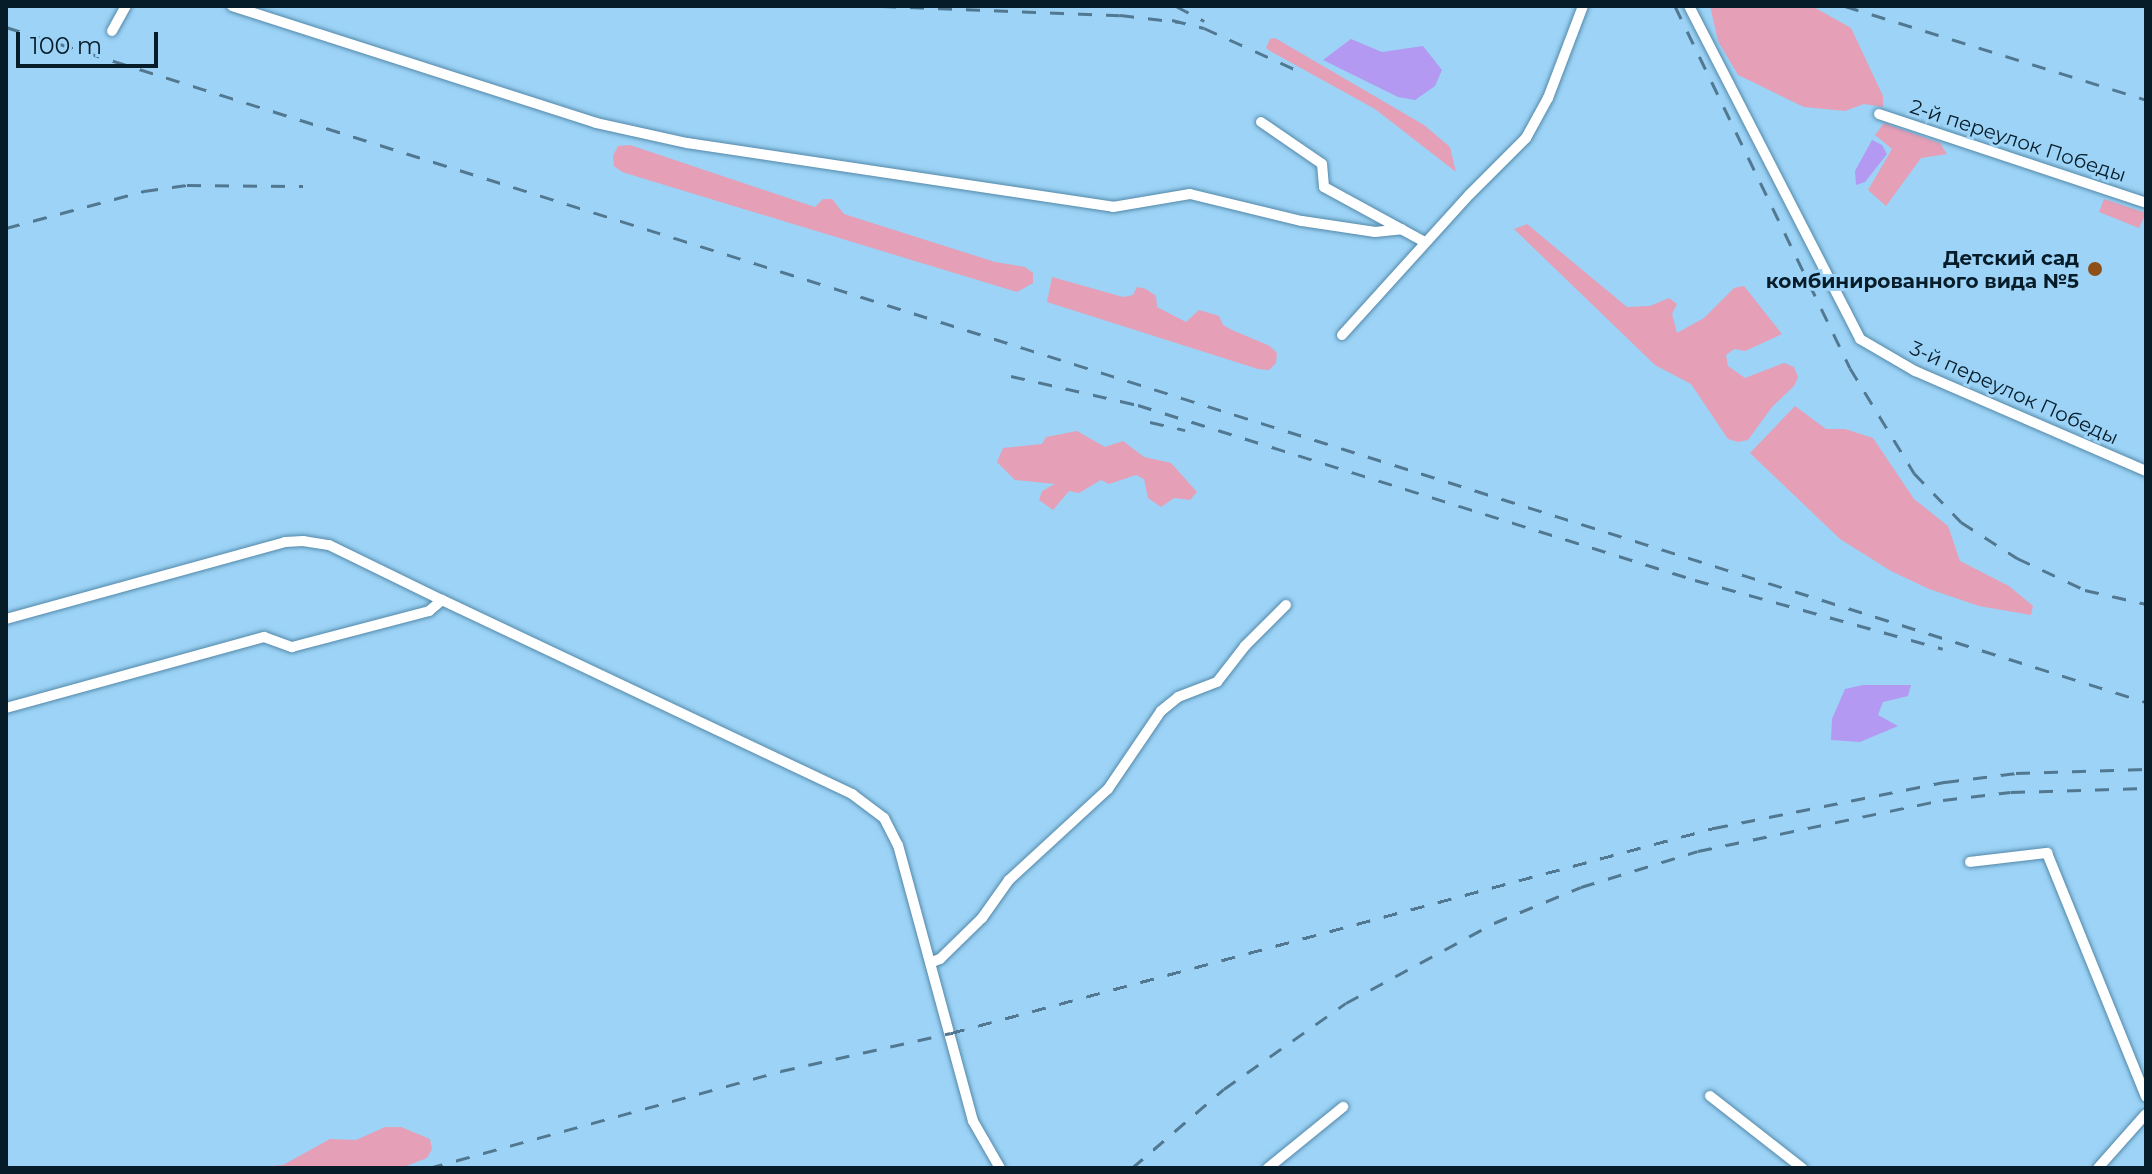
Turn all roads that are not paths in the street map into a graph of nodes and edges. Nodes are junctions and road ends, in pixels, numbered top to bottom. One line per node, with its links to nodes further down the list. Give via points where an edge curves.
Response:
1 (126, 6): 5 (street)
2 (232, 6): 9 (street, via 596,123 687,143 1113,207 1190,194 1302,221 1375,232)
3 (1583, 6): 10 (street, via 1548,98 1526,138)
4 (1689, 6): 12 (street, 3-й переулок Победы, via 1860,339 1915,371)
5 (112, 31)
6 (1879, 114): 8 (street, 2-й переулок Победы)
7 (1261, 122): 9 (street, via 1322,164 1324,187)
8 (2146, 203)
9 (1402, 229): 10 (street)
10 (1425, 242): 11 (street)
11 (1342, 335)
12 (2146, 471)
13 (442, 600): 15 (street, via 329,545 303,541); 16 (street, via 429,611 292,647 264,637); 18 (street, via 874,808 898,845)
14 (1286, 605): 18 (street, via 1217,682 1178,697 1161,711 1108,789 1009,880 982,918)
15 (6, 619)
16 (6, 708)
17 (1970, 862): 20 (street, via 2047,853)
18 (932, 962): 23 (street, via 973,1121)
19 (1710, 1096): 25 (street)
20 (2146, 1097)
21 (1343, 1107): 24 (street)
22 (2146, 1114): 26 (street)
23 (1000, 1168)
24 (1268, 1168)
25 (1802, 1168)
26 (2098, 1168)

